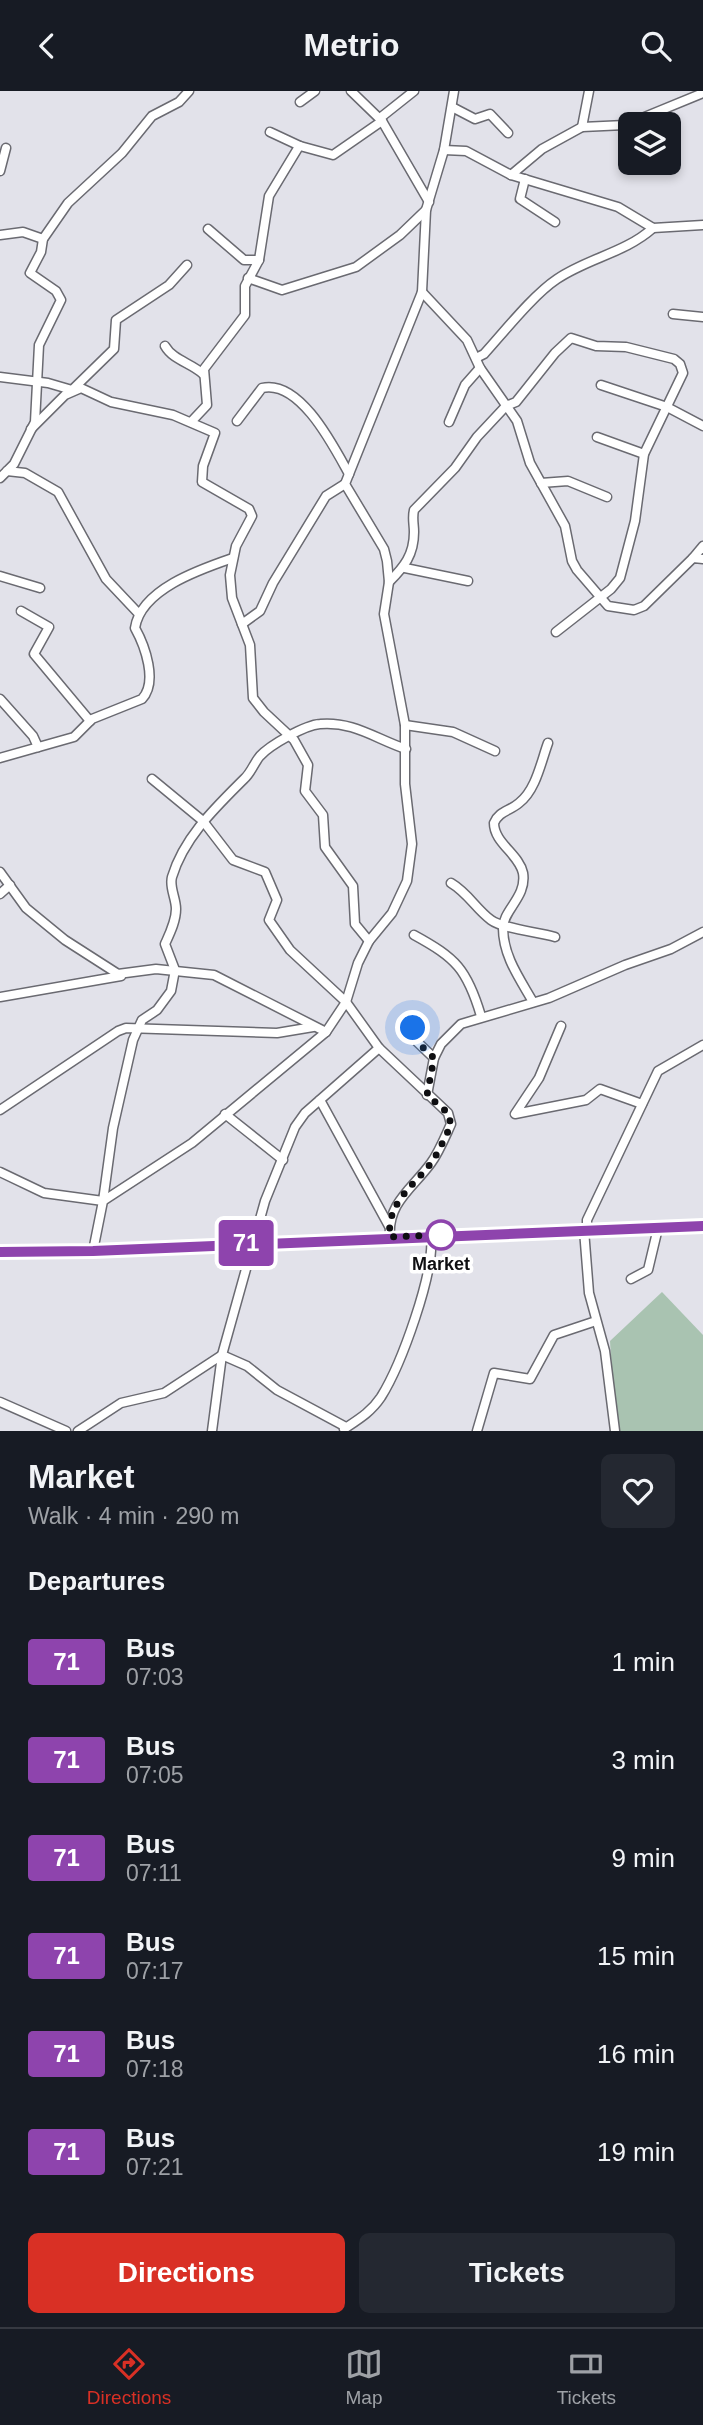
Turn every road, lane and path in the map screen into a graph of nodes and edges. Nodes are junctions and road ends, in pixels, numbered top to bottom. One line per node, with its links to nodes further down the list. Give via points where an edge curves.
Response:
1 (189, 91): 26 (street, via 145,123 121,153 68,203)
2 (315, 91): 8 (street)
3 (351, 91): 10 (street)
4 (414, 91): 10 (street)
5 (454, 91): 9 (street)
6 (589, 91): 11 (street)
7 (703, 93): 11 (street, via 625,125)
8 (300, 102)
9 (452, 107): 13 (street, via 475,120 490,114); 16 (street)
10 (381, 120): 14 (street, via 333,155); 20 (street)
11 (582, 127): 18 (street, via 542,149)
12 (270, 132): 14 (street)
13 (508, 133)
14 (300, 146): 27 (street, via 269,196)
15 (6, 148): 17 (street)
16 (444, 150): 18 (street, via 466,151); 20 (street)
17 (0, 171)
18 (511, 174): 19 (street)
19 (525, 179): 21 (street, via 520,199); 23 (street, via 618,208)
20 (428, 206): 29 (street, via 400,235 356,267 282,290); 30 (street)
21 (555, 222)
22 (703, 225): 23 (street)
23 (653, 228): 34 (street, via 637,243 601,255 556,279)
24 (208, 229): 27 (street, via 244,260)
25 (0, 235): 26 (street, via 23,232)
26 (43, 239): 38 (street, via 30,273 56,291 61,300 38,345)
27 (259, 260): 29 (street)
28 (187, 265): 40 (street, via 169,285 116,320 114,349)
29 (248, 278): 36 (street, via 245,315)
30 (422, 292): 34 (street, via 467,340); 51 (street)
31 (673, 314): 32 (street)
32 (703, 317)
33 (165, 346): 36 (street, via 173,357)
34 (476, 358): 35 (street)
35 (480, 368): 41 (street); 45 (street, via 465,385)
36 (203, 374): 44 (street, via 207,405)
37 (0, 377): 38 (street)
38 (35, 381): 40 (street); 47 (street)
39 (601, 385): 42 (street)
40 (72, 390): 44 (street, via 81,388 111,402); 47 (street)
41 (506, 406): 42 (street, via 516,402 555,353 574,337 596,345 659,354 680,364 683,373); 53 (street, via 517,421); 59 (street, via 414,510 414,540)
42 (667, 407): 46 (street); 49 (street)
43 (237, 421): 51 (street, via 262,388 286,392 322,429)
44 (191, 422): 57 (street, via 215,433 202,481 252,513)
45 (449, 422)
46 (703, 426)
47 (31, 429): 50 (street)
48 (597, 437): 49 (street)
49 (645, 454): 64 (street, via 624,567)
50 (7, 471): 52 (street); 66 (street, via 34,476 58,492 106,579)
51 (349, 474): 54 (street)
52 (0, 478)
53 (541, 483): 55 (street, via 568,481); 64 (street, via 565,526 572,561)
54 (345, 484): 62 (street, via 383,548); 67 (street, via 326,496 260,611)
55 (607, 497)
56 (703, 546): 58 (street)
57 (233, 558): 66 (street, via 178,579); 67 (street, via 232,598)
58 (698, 559): 64 (street, via 644,606 619,608)
59 (405, 568): 61 (street); 62 (street)
60 (0, 576): 63 (street)
61 (468, 581)
62 (389, 582): 71 (street, via 384,614)
63 (40, 588)
64 (600, 599): 68 (street)
65 (21, 611): 70 (street, via 49,627 34,654)
66 (139, 614): 70 (street, via 135,628 148,664 149,691 142,699)
67 (242, 624): 72 (street, via 250,645 253,698)
68 (556, 632)
69 (0, 699): 74 (street)
70 (90, 721): 74 (street, via 74,737)
71 (405, 725): 75 (street); 76 (street, via 453,731)
72 (292, 737): 75 (street, via 302,727 343,725); 79 (street, via 261,755); 88 (street, via 307,765 305,791 323,815 325,847 353,886 355,924)
73 (548, 743): 84 (street, via 525,796 494,824 496,834 517,859 524,885)
74 (38, 747): 77 (street)
75 (406, 749): 88 (street, via 412,858 401,897)
76 (495, 751)
77 (0, 758)
78 (152, 779): 79 (street)
79 (204, 821): 89 (street, via 170,881 175,919 165,944); 92 (street, via 233,860 265,872 277,900 269,920 276,933)
80 (0, 872): 82 (street)
81 (450, 883): 84 (street)
82 (10, 885): 83 (street); 90 (street, via 26,908 65,940 108,969)
83 (0, 894)
84 (503, 926): 87 (street); 93 (street, via 511,964)
85 (703, 932): 93 (street, via 671,949)
86 (414, 935): 95 (street, via 457,962 469,978)
87 (555, 937)
88 (369, 941): 92 (street)
89 (175, 970): 90 (street); 99 (street, via 169,995); 100 (street, via 225,979)
90 (132, 974): 91 (street)
91 (0, 997)
92 (346, 1002): 94 (street); 97 (street)
93 (533, 1002): 95 (street)
94 (339, 1014): 97 (street); 101 (street)
95 (481, 1016): 104 (street, via 452,1031)
96 (419, 1020): 104 (street, via 411,1036)
97 (358, 1022): 103 (street)
98 (561, 1026): 107 (street, via 539,1078 515,1114 586,1100 600,1089)
99 (138, 1027): 100 (street, via 277,1033); 108 (street, via 118,1031); 112 (street, via 113,1128)
100 (313, 1027): 101 (street)
101 (327, 1032): 109 (street)
102 (703, 1045): 107 (street, via 658,1071)
103 (379, 1048): 105 (street); 106 (street)
104 (434, 1058): 105 (street)
105 (427, 1095): 116 (street, via 448,1113 451,1125 433,1161 402,1195)
106 (320, 1100): 110 (street, via 295,1127); 116 (street)
107 (642, 1104): 115 (street)
108 (0, 1110)
109 (225, 1114): 110 (street); 112 (street, via 192,1143)
110 (283, 1160): 118 (street)
111 (0, 1173): 112 (street, via 44,1193)
112 (103, 1201): 119 (street)
113 (703, 1226): 114 (street)
114 (658, 1228): 115 (street); 121 (street, via 650,1267)
115 (586, 1230): 117 (street); 122 (street, via 589,1293)
116 (389, 1231): 117 (street); 118 (street)
117 (430, 1236): 125 (street, via 431,1252 410,1334 382,1395 363,1417)
118 (253, 1243): 119 (street); 123 (street)
119 (93, 1251): 120 (street)
120 (0, 1252)
121 (631, 1279)
122 (596, 1321): 129 (street, via 554,1335 530,1378 494,1373); 130 (street, via 605,1351)
123 (222, 1355): 125 (street, via 247,1366 277,1390); 127 (street, via 164,1393 121,1403); 128 (street)
124 (0, 1402): 126 (street)
125 (344, 1429)
126 (66, 1431)
127 (78, 1431)
128 (212, 1431)
129 (477, 1431)
130 (615, 1431)

